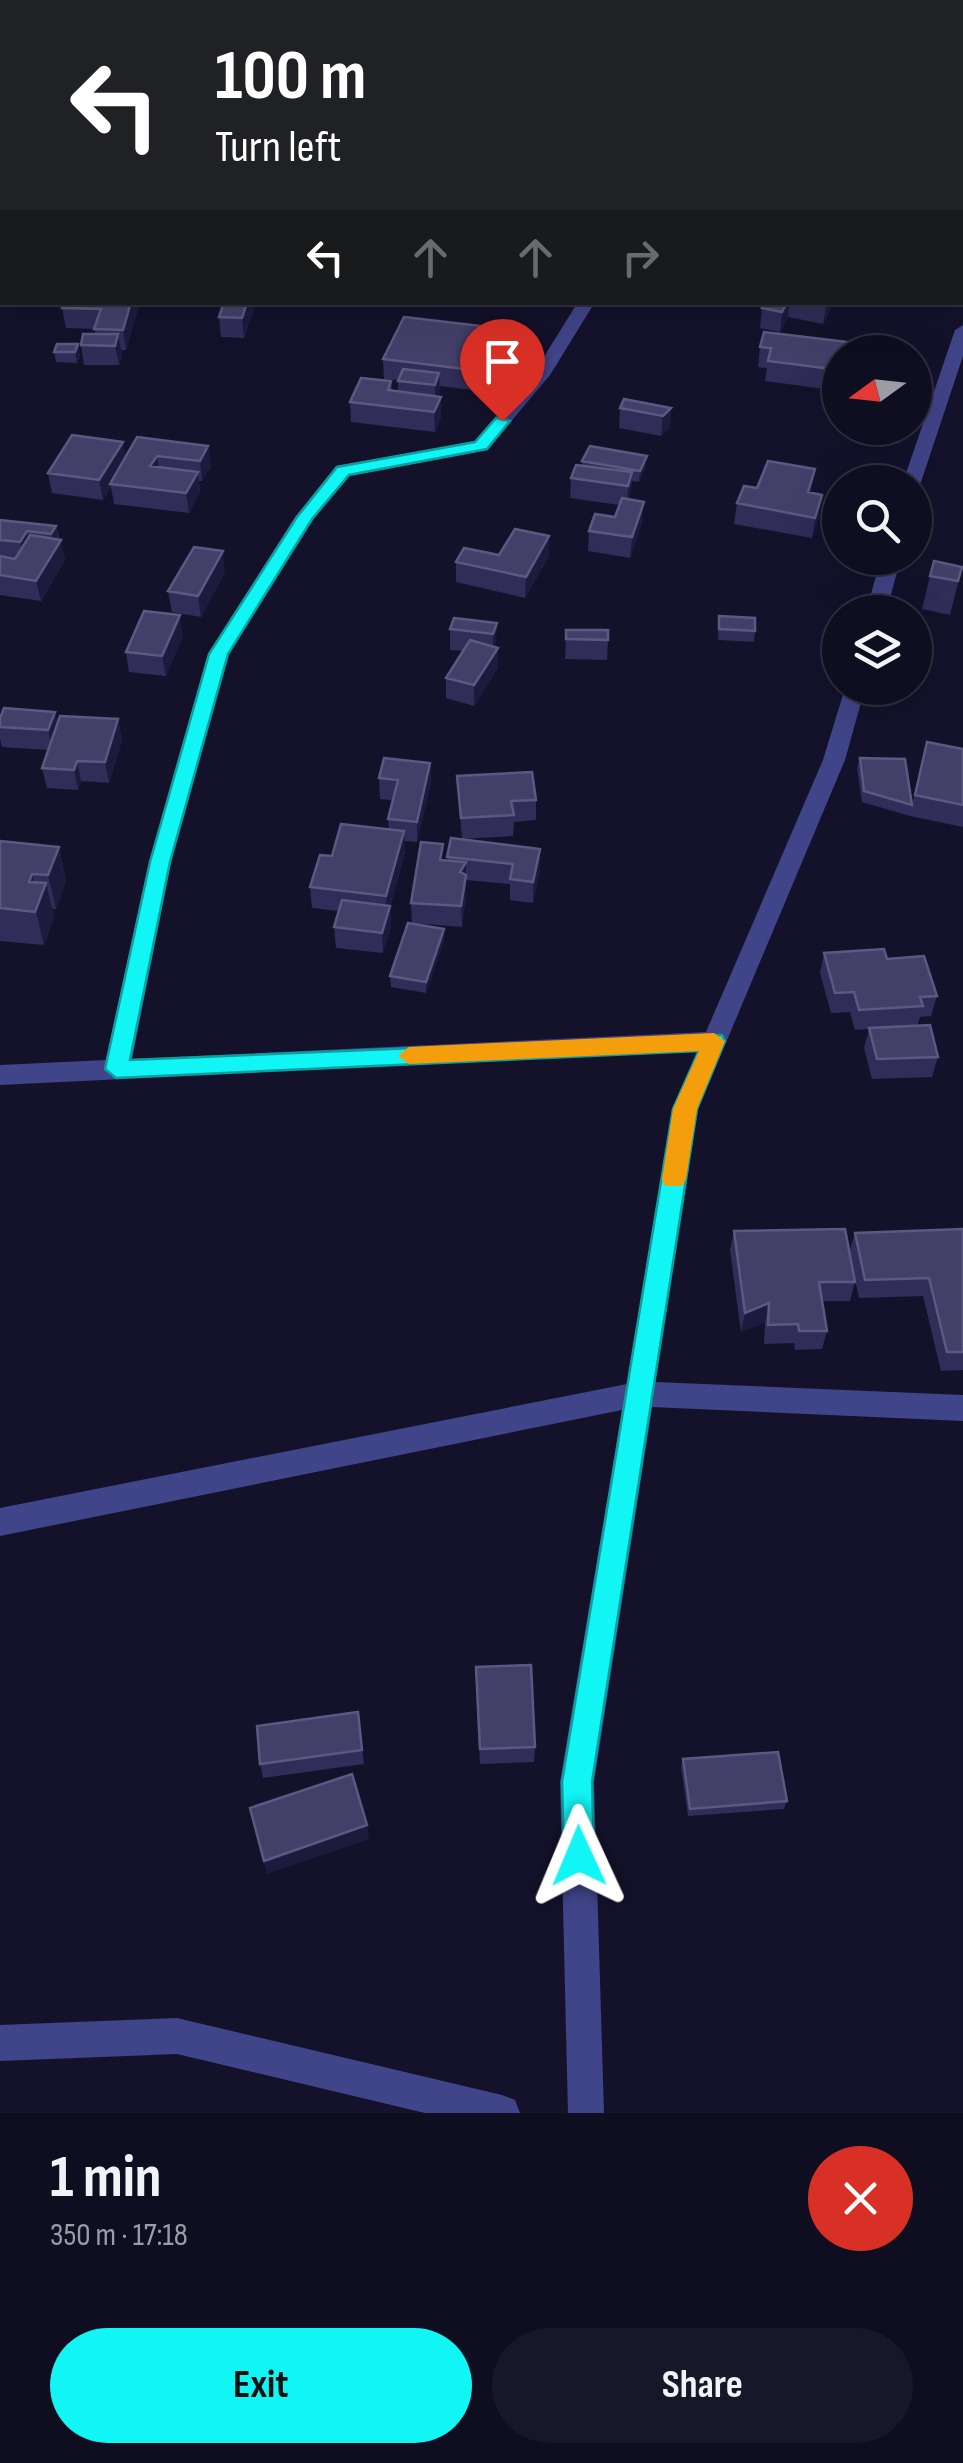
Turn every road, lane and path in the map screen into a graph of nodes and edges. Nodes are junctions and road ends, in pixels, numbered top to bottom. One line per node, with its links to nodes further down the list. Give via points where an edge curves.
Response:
1 (585, 305): 6 (street, via 544,371 481,446 343,470 305,517 218,654 160,862)
2 (963, 330): 3 (street)
3 (918, 465)
4 (850, 705): 5 (street, via 834,760)
5 (714, 1041): 6 (street); 8 (street, via 685,1109)
6 (116, 1069): 7 (street)
7 (0, 1074)
8 (639, 1394): 9 (street); 10 (street); 13 (street, via 577,1782)
9 (963, 1408)
10 (0, 1522)
11 (0, 2043): 12 (street, via 178,2036)
12 (502, 2113)
13 (586, 2113)

